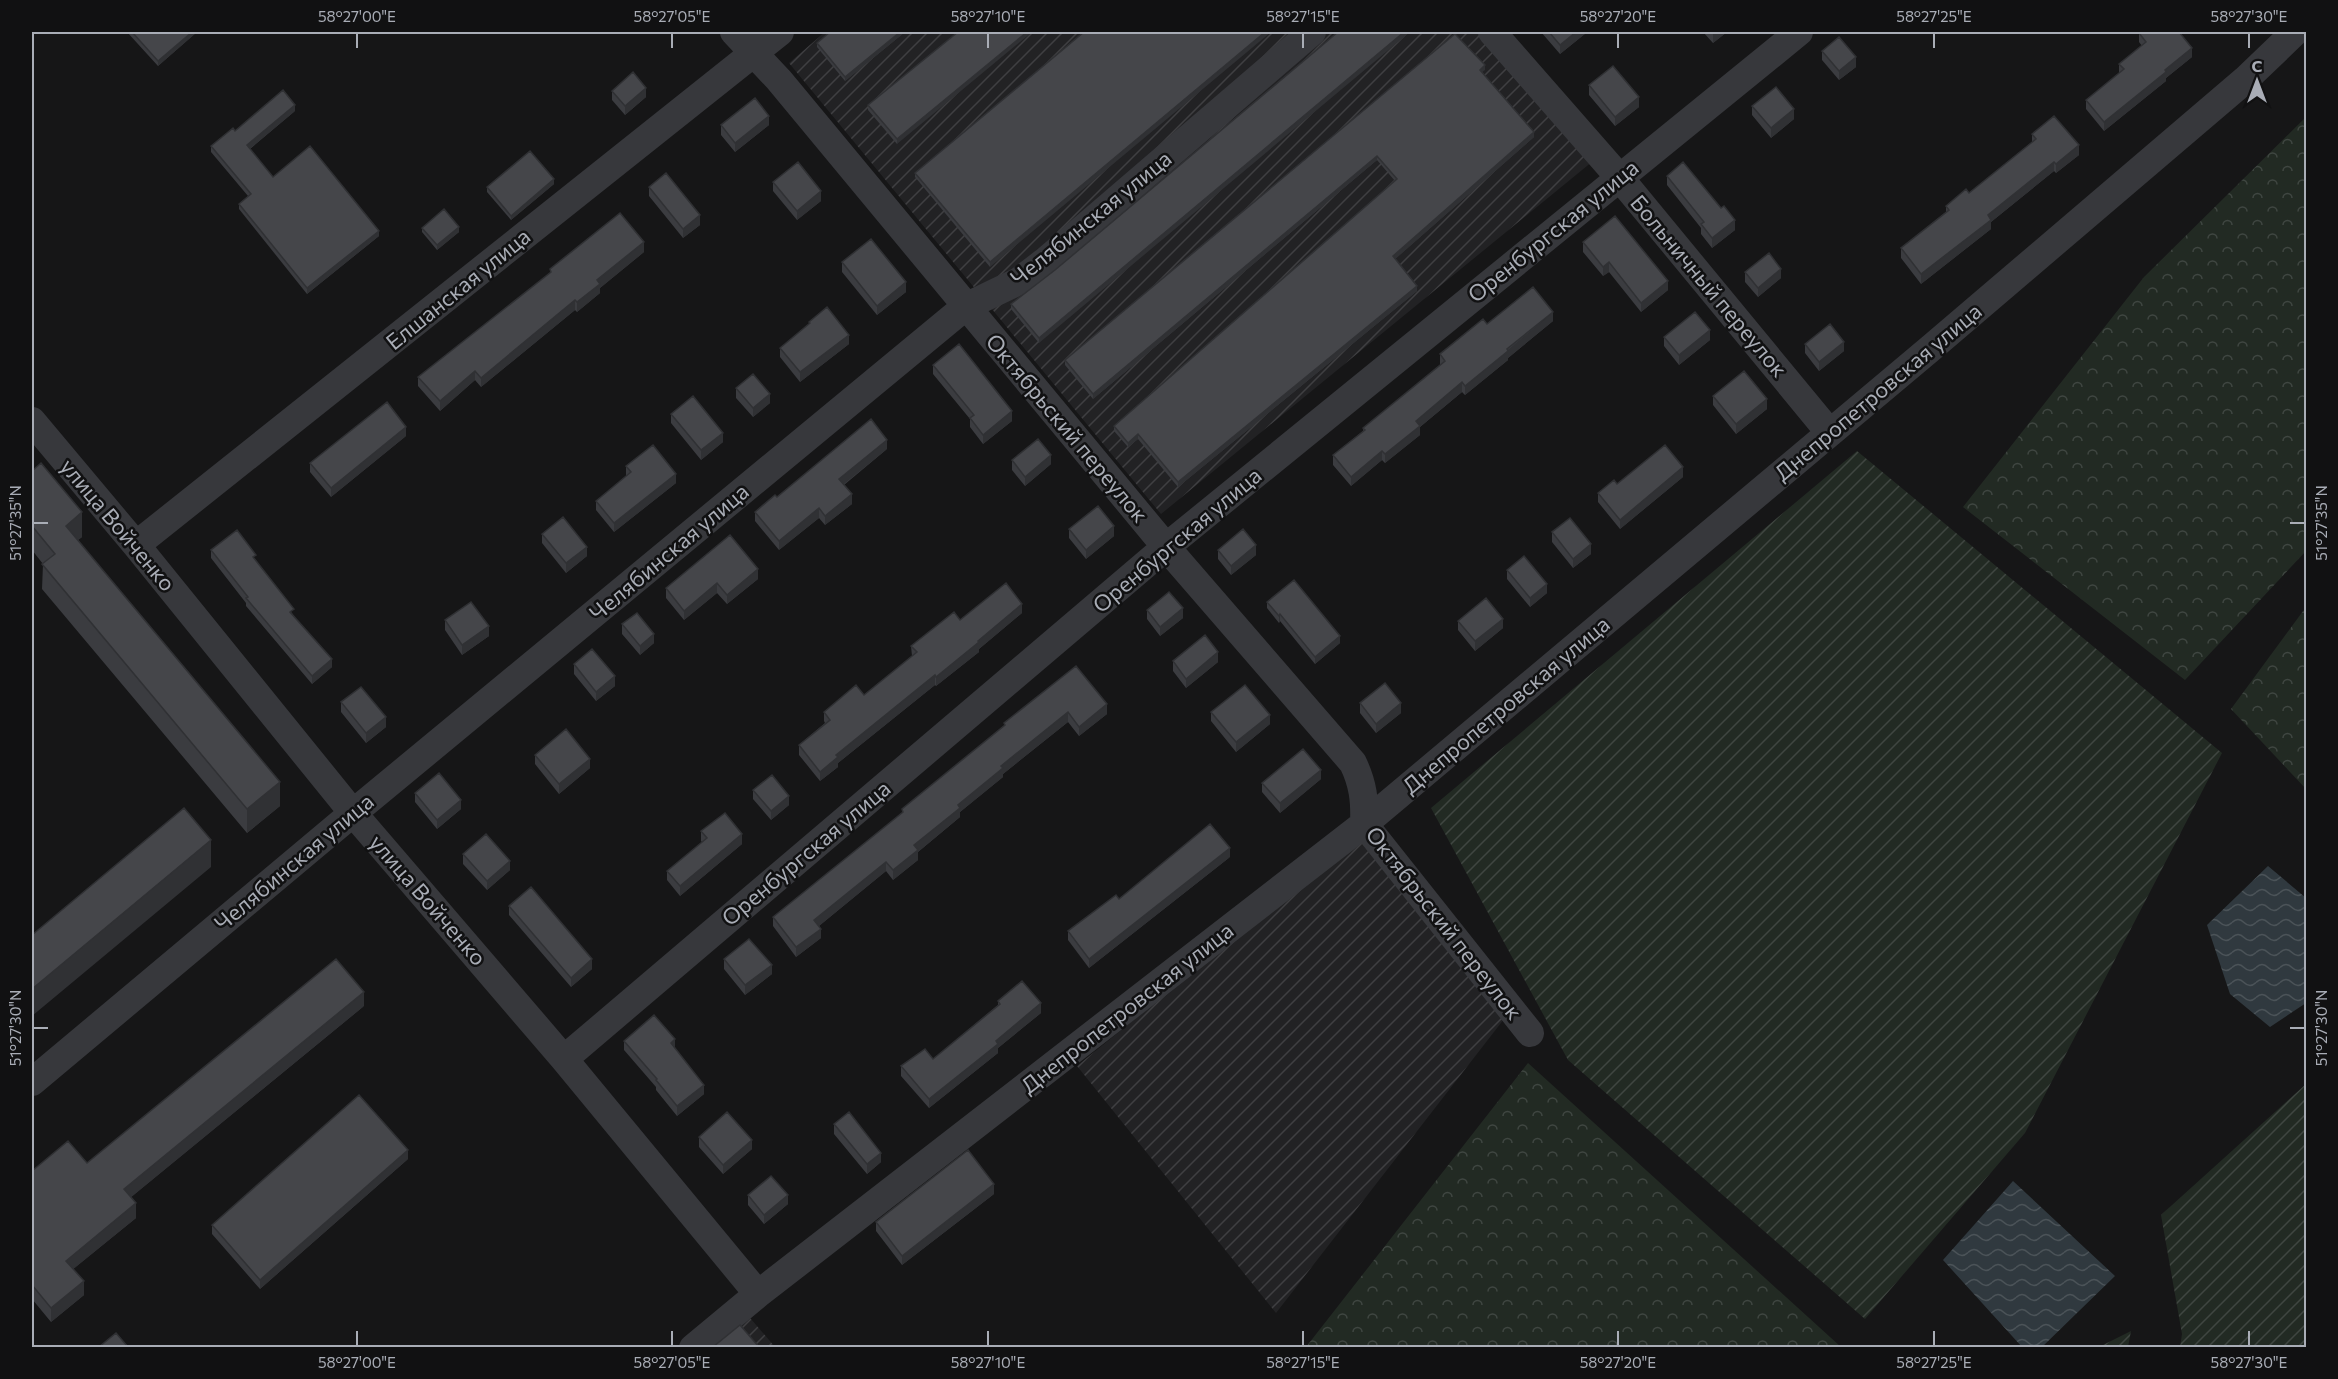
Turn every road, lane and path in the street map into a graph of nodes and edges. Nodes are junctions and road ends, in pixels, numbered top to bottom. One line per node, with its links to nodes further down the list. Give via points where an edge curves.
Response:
1 (734, 32): 7 (street, Октябрьский переулок)
2 (780, 32): 7 (street, Елшанская улица)
3 (1312, 32): 9 (street, Челябинская улица, via 1044,262 1019,281)
4 (1492, 32): 8 (street, Больничный переулок)
5 (1799, 32): 8 (street, Оренбургская улица)
6 (2295, 32): 11 (street, Днепропетровская улица, via 2246,80)
7 (753, 54): 9 (street, Октябрьский переулок, via 779,80); 12 (street, Елшанская улица)
8 (1619, 177): 11 (street, Больничный переулок); 13 (street, Оренбургская улица)
9 (965, 307): 13 (street, Октябрьский переулок); 14 (street, Челябинская улица)
10 (32, 421): 12 (street, улица Войченко)
11 (1830, 433): 15 (street, Днепропетровская улица)
12 (136, 545): 14 (street, улица Войченко)
13 (1166, 547): 15 (street, Октябрьский переулок, via 1353,762 1365,797); 17 (street, Оренбургская улица)
14 (352, 813): 17 (street, улица Войченко); 18 (street, Челябинская улица)
15 (1364, 824): 16 (street, Октябрьский переулок); 19 (street, Днепропетровская улица)
16 (1530, 1033)
17 (564, 1059): 19 (street, улица Войченко)
18 (32, 1082)
19 (758, 1294): 20 (street, Днепропетровская улица)
20 (693, 1347)

